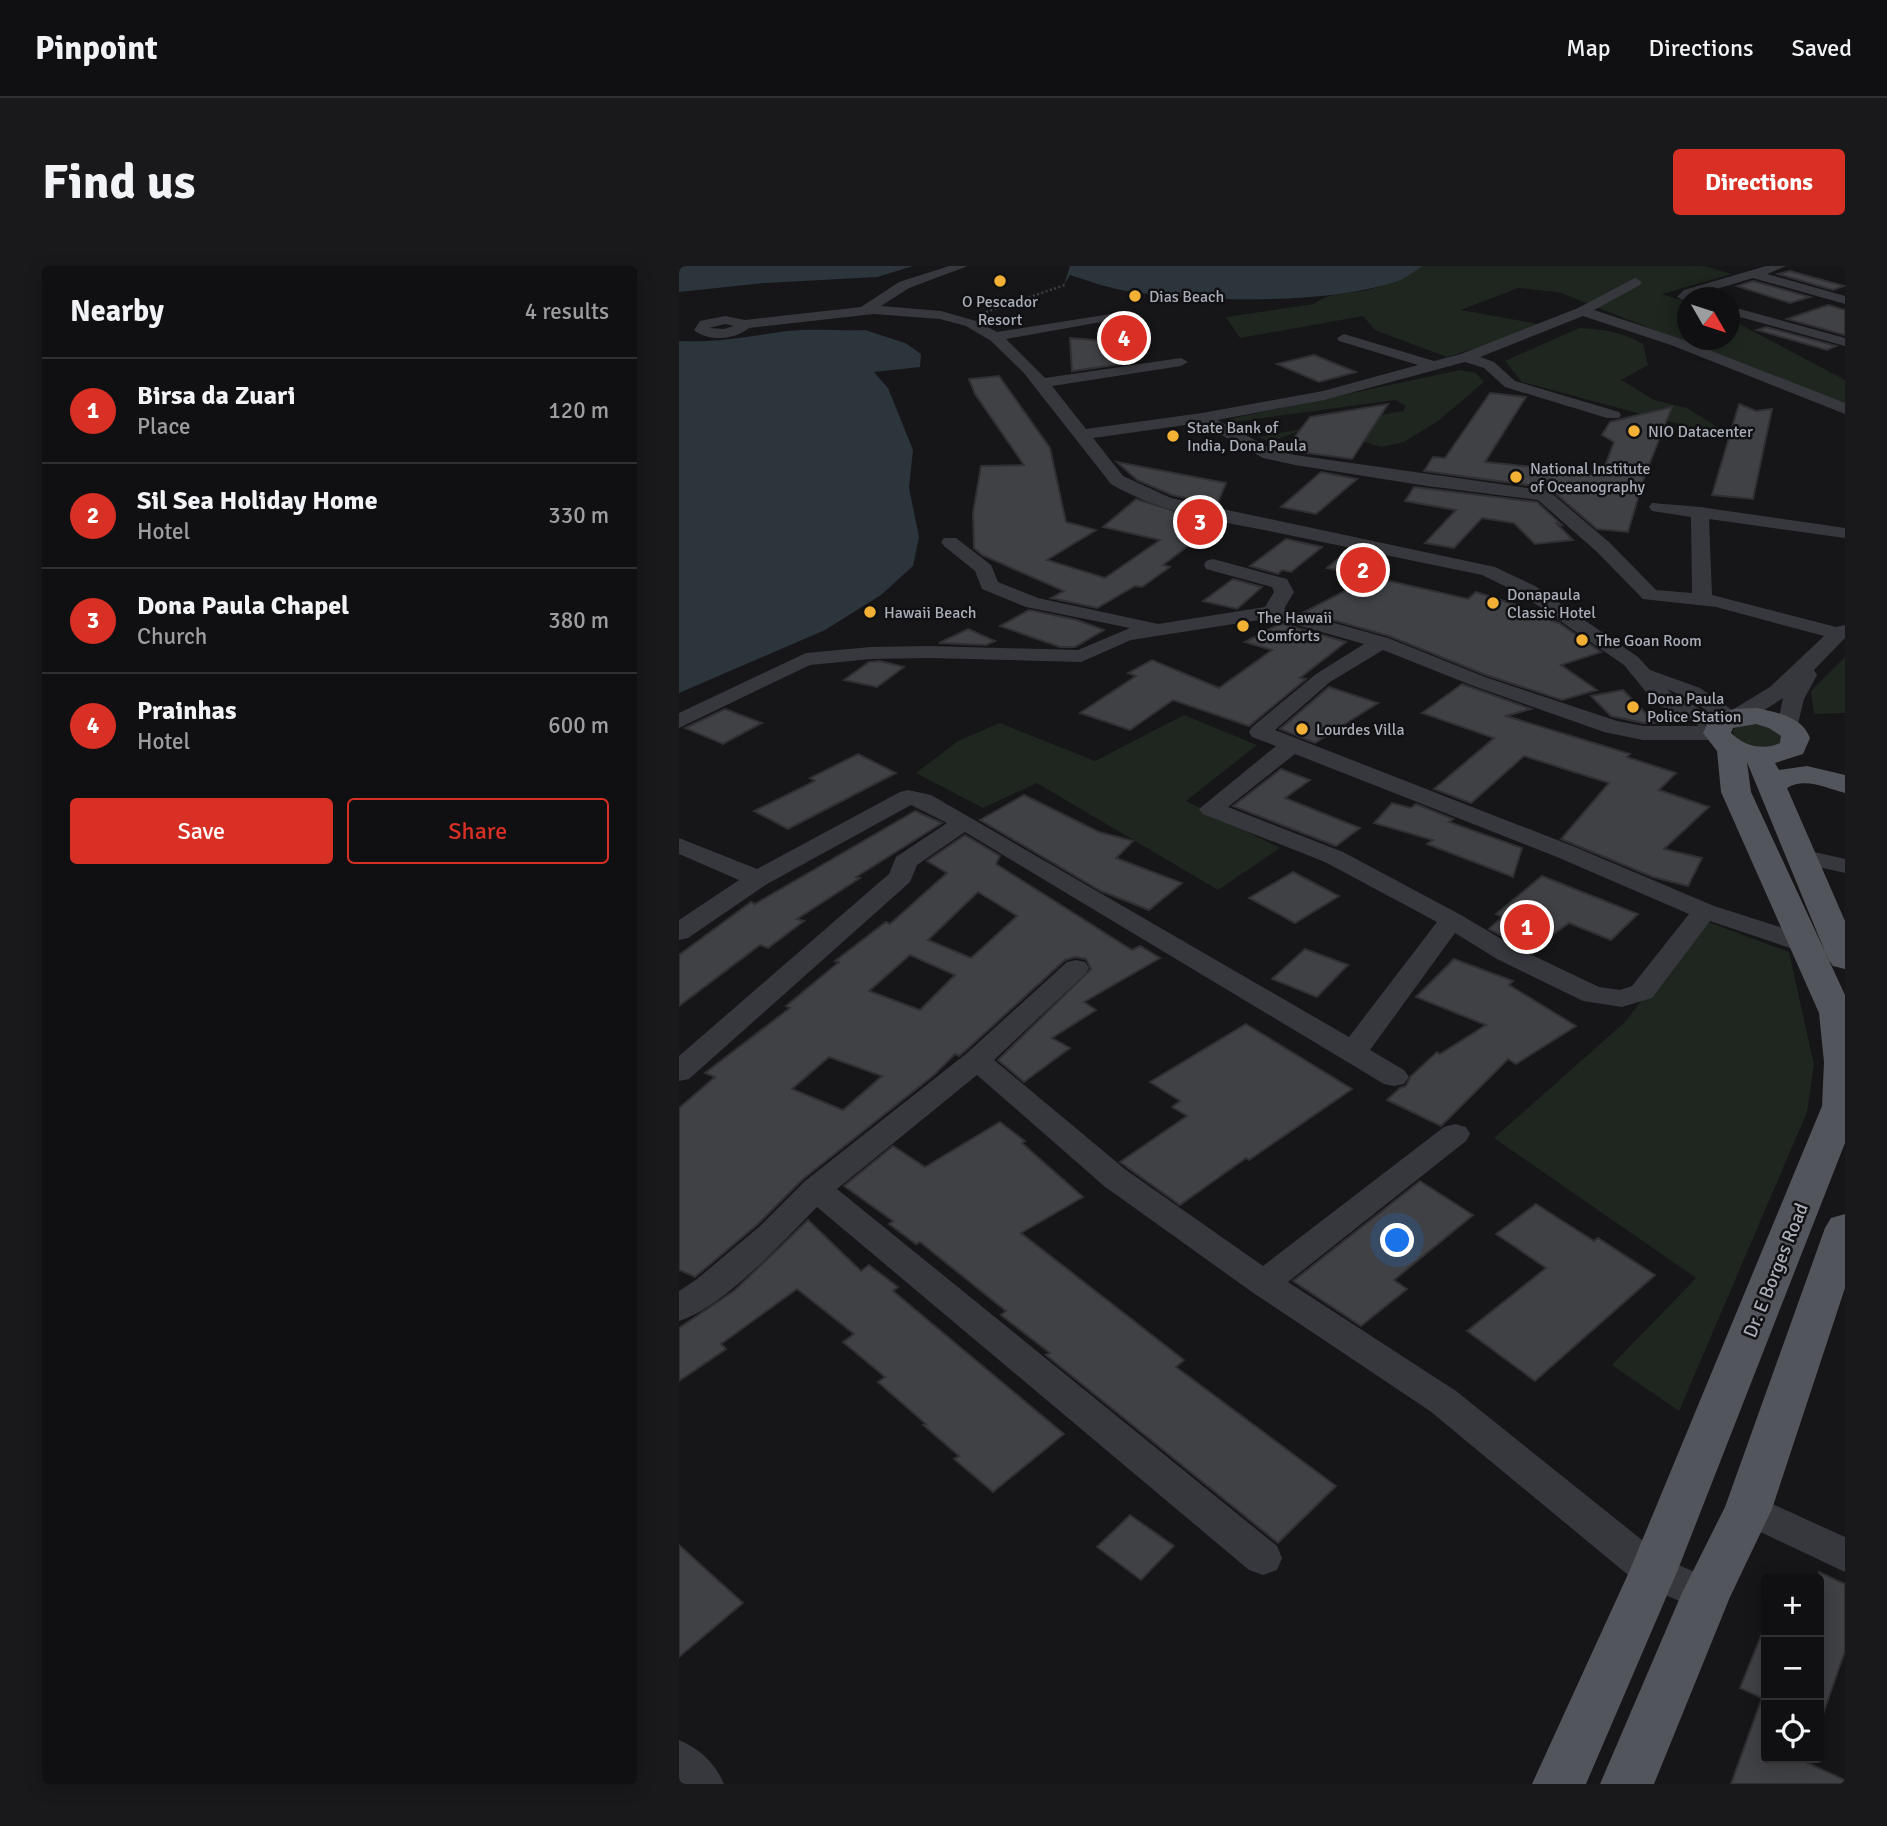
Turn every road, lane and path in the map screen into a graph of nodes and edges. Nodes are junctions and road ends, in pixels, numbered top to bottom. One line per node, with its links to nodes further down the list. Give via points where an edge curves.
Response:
1 (962, 266): 8 (street, via 904,285)
2 (1780, 266): 3 (street)
3 (1752, 274): 6 (street); 7 (street)
4 (1635, 282): 9 (street)
5 (1065, 285): 12 (path)
6 (1709, 287)
7 (1845, 300)
8 (863, 311): 12 (street, via 900,309); 13 (street, via 745,324 725,320)
9 (1583, 311): 17 (street); 21 (street, via 1676,342)
10 (1740, 313): 16 (street)
11 (1112, 316): 14 (street)
12 (959, 320): 14 (street)
13 (695, 328)
14 (995, 337): 20 (street)
15 (1344, 338): 19 (street)
16 (1845, 342)
17 (1466, 357): 19 (street); 22 (street, via 1489,365 1510,384)
18 (1181, 362): 20 (street)
19 (1435, 366): 23 (street)
20 (1040, 383): 24 (street)
21 (1845, 409)
22 (1613, 415)
23 (1205, 420): 24 (street); 30 (street, via 1269,454 1295,460 1543,495 1650,595)
24 (1080, 435): 36 (street, via 1117,480 1165,502 1489,571 1528,590 1631,661 1663,698)
25 (1658, 507): 26 (street)
26 (1708, 513): 27 (street); 30 (street)
27 (1845, 533)
28 (950, 542): 32 (street, via 984,569 989,585 1033,603)
29 (1213, 565): 31 (street, via 1280,583 1284,592)
30 (1709, 600): 33 (street)
31 (1272, 612): 32 (street); 34 (street)
32 (1162, 629): 35 (street, via 1126,635 1081,656 929,652 806,659)
33 (1842, 632): 36 (street); 37 (street, via 1793,699)
34 (1381, 642): 36 (street, via 1612,727 1643,733); 38 (street, via 1322,678 1260,732)
35 (679, 721)
36 (1731, 733): 37 (main road, via 1769,719); 37 (main road, via 1787,751); 39 (main road); 40 (main road); 49 (main road, Dr. E Borges Road, via 1736,792)
37 (1792, 735): 39 (main road)
38 (1292, 745): 46 (street); 47 (street, via 1211,808 1334,857)
39 (1836, 776): 40 (main road, via 1791,775 1780,777)
40 (1771, 786): 43 (main road)
41 (964, 822): 45 (street, via 908,797); 53 (street); 55 (street, via 905,862 901,877)
42 (679, 845): 45 (street)
43 (1801, 856): 44 (street); 50 (main road)
44 (1845, 866)
45 (758, 879): 48 (street)
46 (1705, 911): 47 (street, via 1642,992 1622,999 1593,995 1506,953); 49 (street)
47 (1452, 920): 53 (street)
48 (679, 932)
49 (1805, 944): 52 (main road, Dr. E Borges Road)
50 (1845, 959)
51 (1076, 968): 54 (street)
52 (1840, 1014): 65 (main road, Dr. E Borges Road, via 1841,1106)
53 (1353, 1052): 56 (street)
54 (977, 1060): 58 (street); 60 (street, via 1115,1178)
55 (679, 1072)
56 (1394, 1077)
57 (1455, 1134): 60 (street)
58 (815, 1189): 61 (street, via 771,1234); 64 (street)
59 (1845, 1228): 62 (main road)
60 (1264, 1283): 65 (street, via 1443,1401)
61 (679, 1308)
62 (1748, 1509): 63 (street); 66 (main road)
63 (1845, 1555)
64 (1263, 1559)
65 (1653, 1572): 66 (street); 69 (main road, Dr. E Borges Road)
66 (1706, 1595): 70 (main road)
67 (679, 1761): 68 (street)
68 (702, 1784)
69 (1559, 1784)
70 (1627, 1784)

